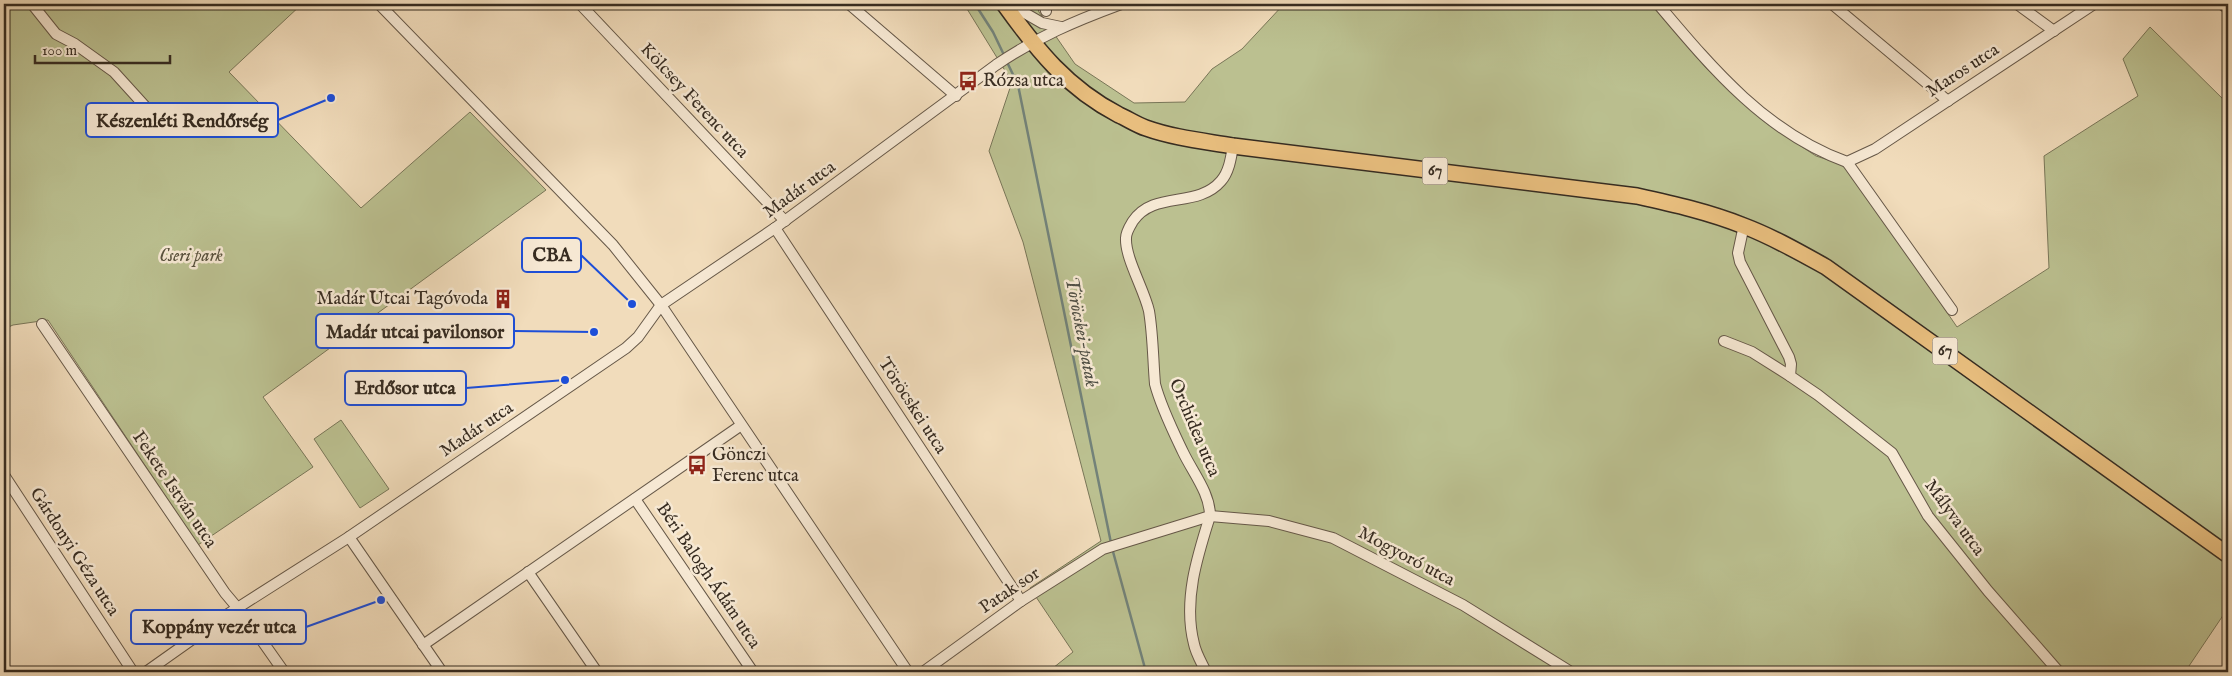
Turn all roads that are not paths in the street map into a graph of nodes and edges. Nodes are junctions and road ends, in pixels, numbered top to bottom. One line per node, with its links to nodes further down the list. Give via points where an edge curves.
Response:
1 (32, 4): 19 (street, via 56,34 114,72)
2 (380, 4): 25 (street, via 613,245)
3 (580, 4): 22 (street, Kölcsey Ferenc utca)
4 (848, 4): 17 (street)
5 (1004, 4): 16 (main road, 67)
6 (1009, 4): 14 (street, via 1042,23)
7 (1121, 4): 14 (street, Madár utca)
8 (1658, 4): 21 (street, via 1710,66 1768,119 1821,152)
9 (1832, 4): 18 (street)
10 (2017, 4): 15 (street)
11 (2094, 4): 15 (street, Maros utca)
12 (2224, 4): 13 (street)
13 (2228, 6)
14 (1061, 27): 16 (street, Madár utca)
15 (2054, 31): 18 (street, Maros utca)
16 (1031, 42): 17 (street, Madár utca); 20 (main road, 67, via 1072,83 1129,120 1188,139)
17 (956, 96): 22 (street, Madár utca)
18 (1948, 101): 21 (street, Maros utca, via 1875,149)
19 (153, 115)
20 (1233, 146): 23 (main road, 67, via 1637,196); 33 (street, Orchidea utca, via 1221,181 1208,192 1193,198 1148,206 1138,214 1126,237 1127,251 1149,313 1158,395 1183,453 1206,495)
21 (1847, 162): 26 (street)
22 (785, 221): 24 (street, Madár utca)
23 (1744, 226): 29 (street, via 1738,253 1740,262 1789,356); 35 (main road, 67, via 1780,241 1826,267)
24 (775, 228): 25 (street, Madár utca); 37 (street, Töröcskei utca)
25 (661, 306): 30 (street); 34 (street, Madár utca, via 626,348)
26 (1952, 310)
27 (42, 324): 38 (street, Fekete István utca)
28 (1724, 341): 29 (street, Mályva utca, via 1752,352)
29 (1790, 376): 50 (street, Mályva utca, via 1892,453 1928,516)
30 (740, 426): 32 (street); 46 (street)
31 (6, 482): 40 (street, Gárdonyi Géza utca)
32 (635, 499): 36 (street); 45 (street, Béri Balogh Ádám utca)
33 (1210, 516): 37 (street, Patak sor, via 1103,549); 48 (street, via 1195,565 1191,625 1194,645); 49 (street, Mogyoró utca, via 1269,521 1334,538 1463,605)
34 (349, 536): 38 (street, Madár utca); 39 (street)
35 (2228, 555)
36 (528, 572): 39 (street); 44 (street)
37 (1022, 601): 47 (street, Patak sor)
38 (237, 608): 41 (street, Madár utca); 42 (street, Fekete István utca)
39 (424, 645): 43 (street)
40 (133, 672)
41 (146, 672)
42 (284, 672)
43 (442, 672)
44 (597, 672)
45 (753, 672)
46 (908, 672)
47 (923, 672)
48 (1206, 672)
49 (1571, 672)
50 (2059, 672)

